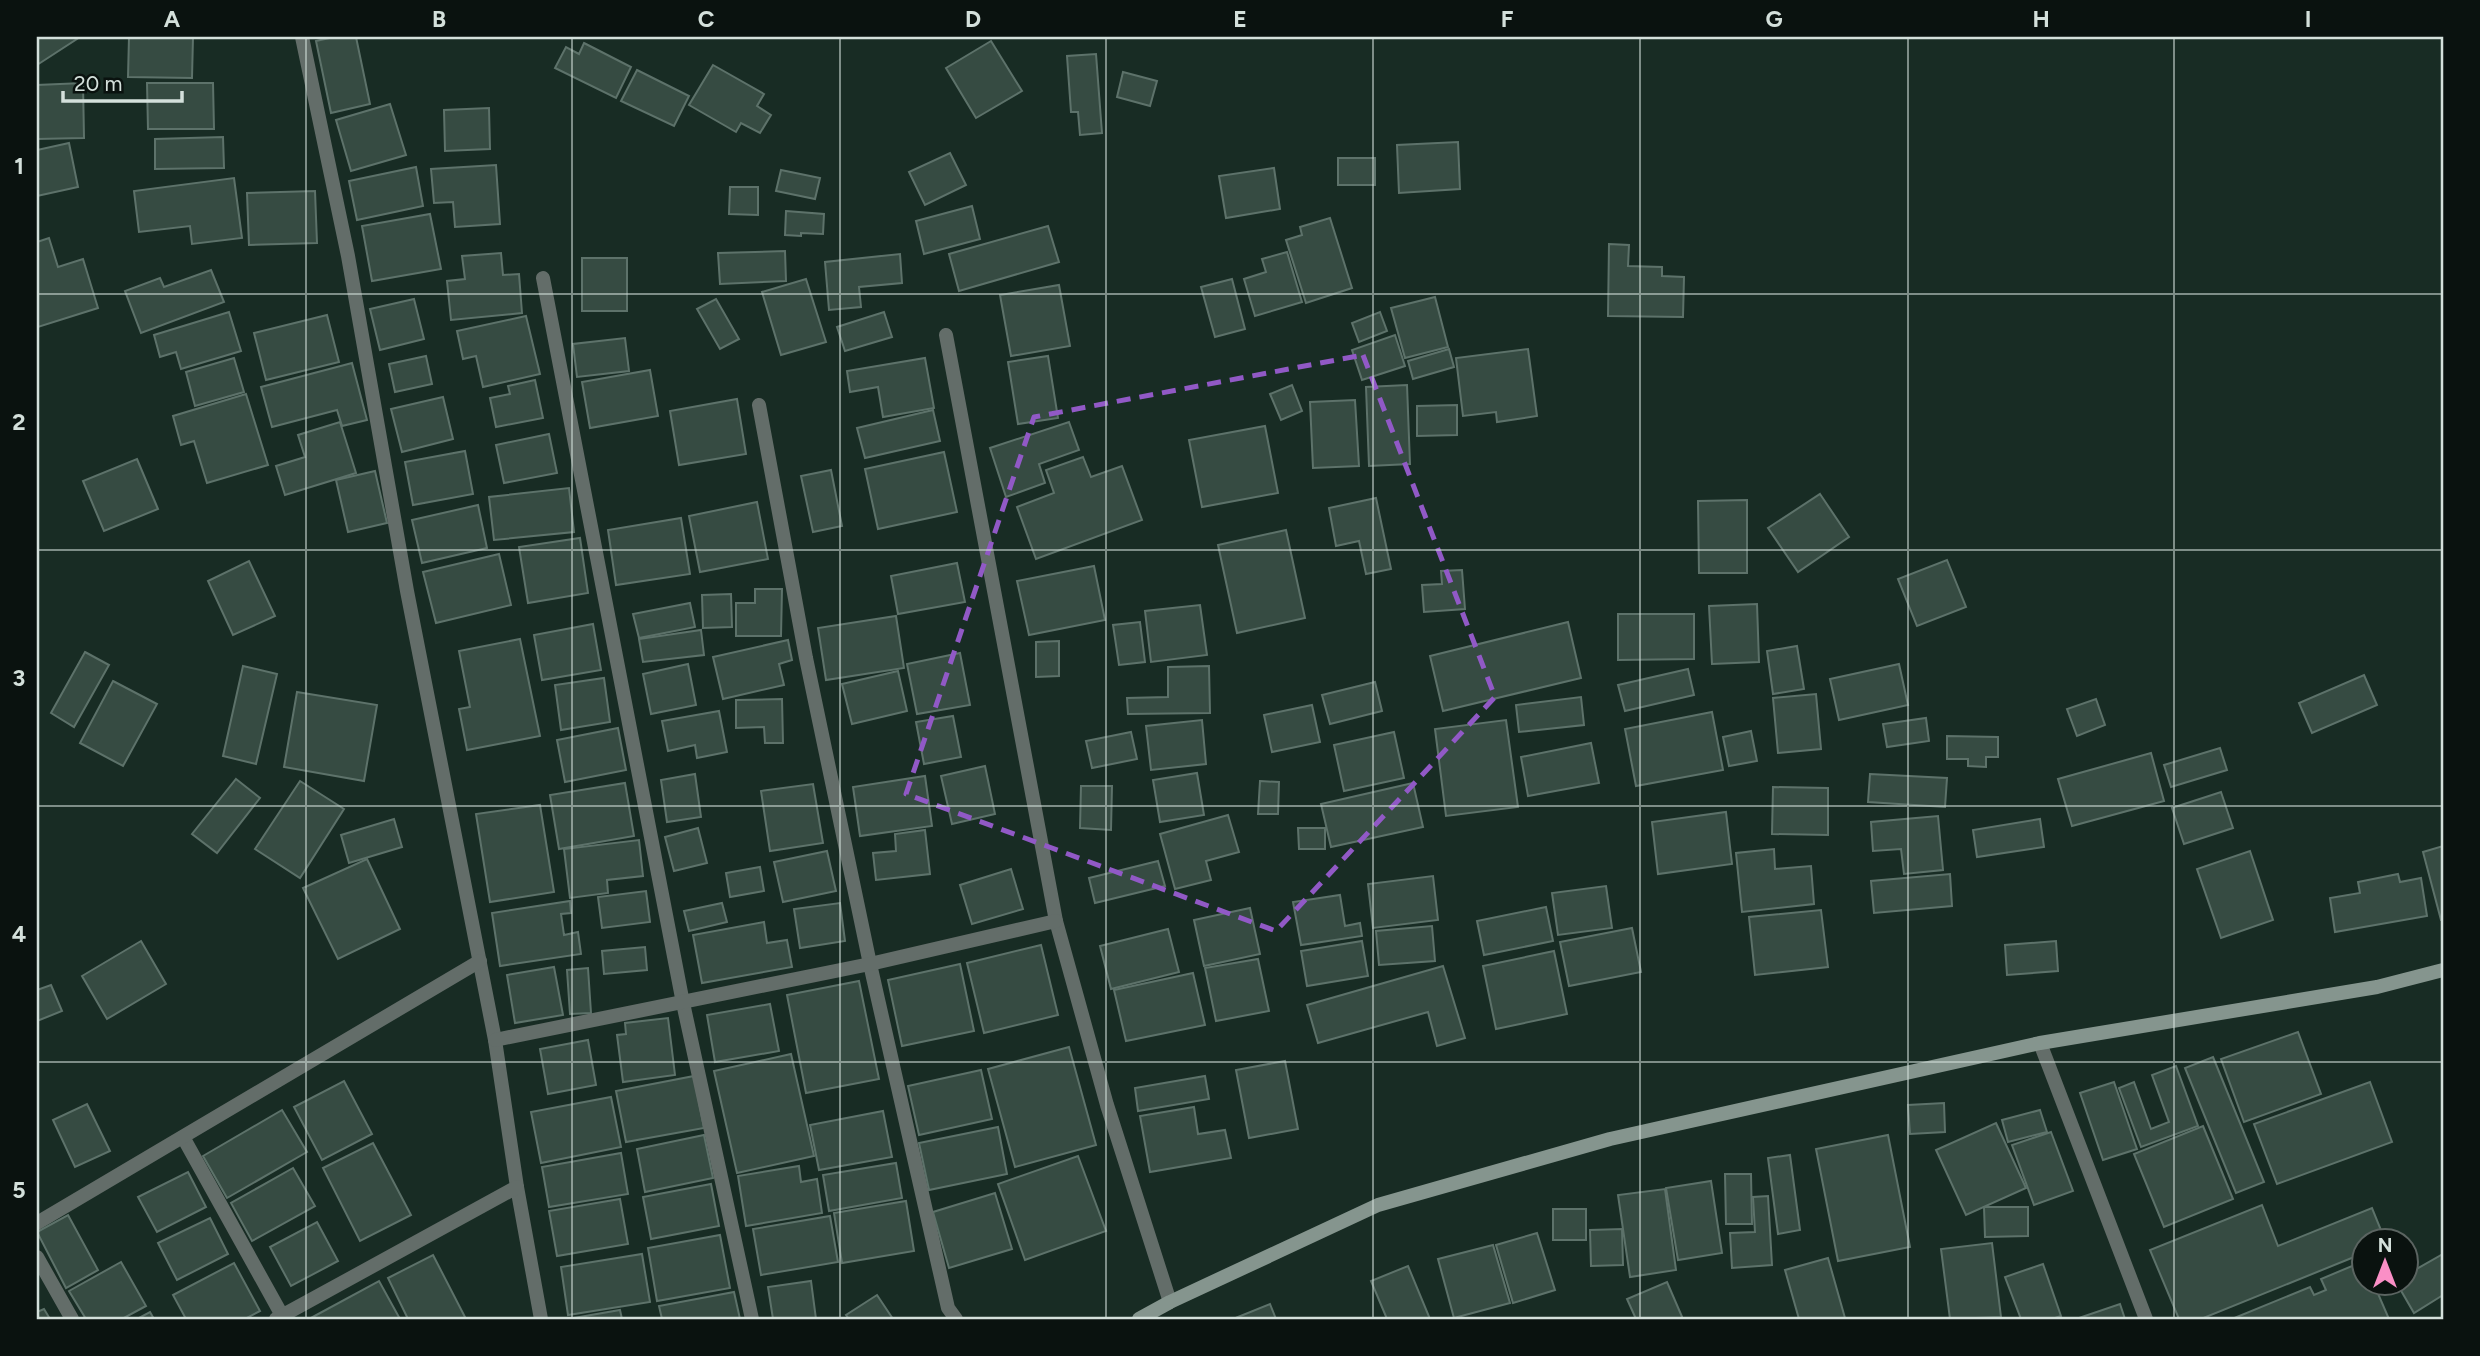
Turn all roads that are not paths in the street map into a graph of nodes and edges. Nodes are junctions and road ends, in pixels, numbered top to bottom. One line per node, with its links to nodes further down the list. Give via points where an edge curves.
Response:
1 (302, 37): 6 (street, via 348,256 407,591)
2 (543, 278): 9 (street)
3 (946, 335): 5 (street)
4 (758, 405): 7 (street)
5 (1056, 921): 7 (street); 16 (street, via 1107,1105)
6 (480, 961): 10 (street); 12 (street)
7 (870, 964): 9 (street); 21 (street, via 948,1308)
8 (2443, 970): 11 (main road, via 2377,987)
9 (683, 1003): 10 (street); 20 (street)
10 (495, 1040): 13 (street)
11 (2040, 1043): 16 (main road, via 1610,1139 1378,1205); 23 (street)
12 (183, 1137): 14 (street); 17 (street)
13 (517, 1187): 17 (street); 19 (street)
14 (37, 1223)
15 (37, 1256): 18 (street)
16 (1170, 1302): 22 (main road)
17 (281, 1318)
18 (72, 1319)
19 (541, 1319)
20 (752, 1319)
21 (956, 1319)
22 (1139, 1319)
23 (2146, 1319)

